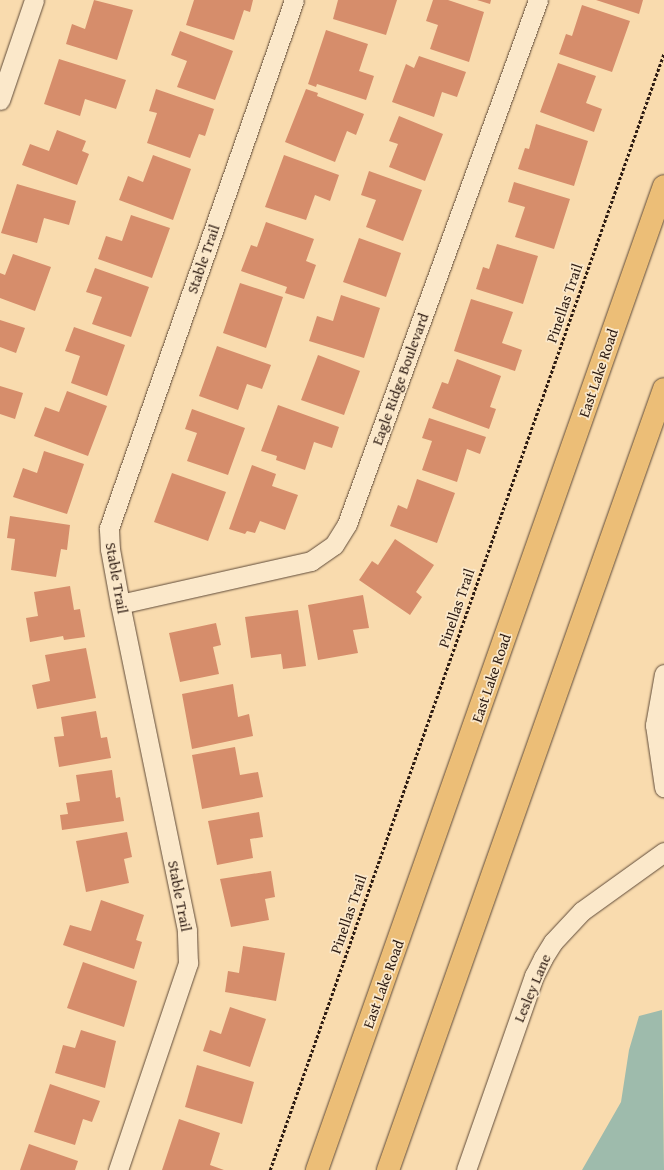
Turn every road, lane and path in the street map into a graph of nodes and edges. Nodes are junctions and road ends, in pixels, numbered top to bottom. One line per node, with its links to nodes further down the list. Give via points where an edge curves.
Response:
1 (34, 0): 5 (street)
2 (294, 0): 8 (street, Stable Trail, via 109,528 110,549)
3 (538, 0): 8 (street, Eagle Ridge Boulevard, via 347,524 334,545 311,561)
4 (664, 53): 13 (path, Pinellas Trail)
5 (0, 100)
6 (664, 186): 14 (main road, East Lake Road)
7 (664, 389): 15 (main road)
8 (120, 604): 12 (street, Stable Trail, via 187,930 188,963)
9 (664, 674): 10 (street, via 655,725)
10 (664, 787)
11 (664, 852): 16 (street, Lesley Lane, via 582,911 542,958)
12 (118, 1170)
13 (270, 1170)
14 (317, 1170)
15 (388, 1170)
16 (466, 1170)

